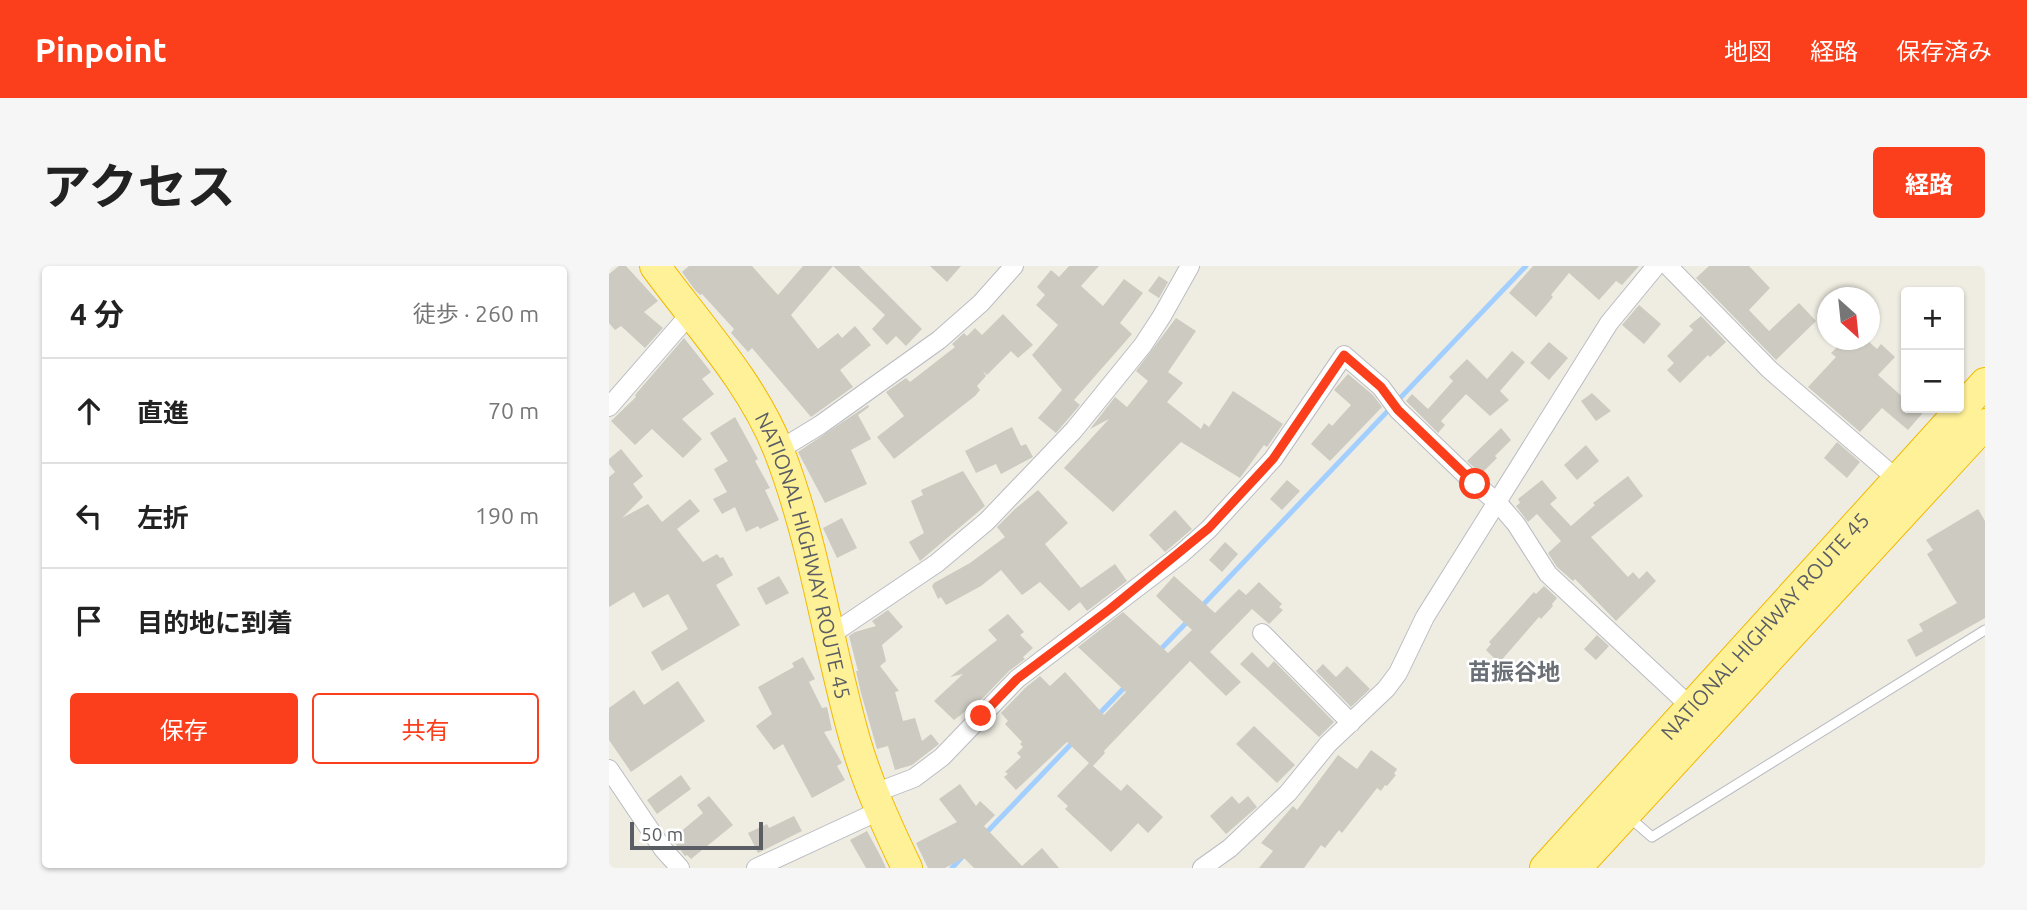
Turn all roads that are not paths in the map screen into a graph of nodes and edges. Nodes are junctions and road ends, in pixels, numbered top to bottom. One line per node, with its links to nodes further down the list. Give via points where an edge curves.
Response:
1 (655, 266): 6 (highway, NATIONAL HIGHWAY ROUTE 45)
2 (1014, 266): 10 (street, via 939,340)
3 (1190, 266): 15 (street, via 1143,345 1074,430 987,521 937,563)
4 (1656, 266): 12 (street, via 1609,323)
5 (1668, 266): 11 (street, via 1770,370)
6 (690, 314): 8 (street); 10 (highway, NATIONAL HIGHWAY ROUTE 45, via 736,372)
7 (1985, 383): 11 (highway, NATIONAL HIGHWAY ROUTE 45)
8 (609, 407)
9 (1985, 424): 20 (highway, NATIONAL HIGHWAY ROUTE 45)
10 (779, 450): 15 (highway, NATIONAL HIGHWAY ROUTE 45)
11 (1897, 479): 16 (highway, NATIONAL HIGHWAY ROUTE 45)
12 (1498, 503): 16 (street, via 1548,574); 17 (street, via 1425,617 1398,673); 19 (street, via 1344,355 1273,459 1209,528 1017,679 942,757)
13 (1985, 630): 20 (lane, via 1652,837)
14 (1262, 634): 17 (street)
15 (829, 636): 19 (highway, NATIONAL HIGHWAY ROUTE 45)
16 (1691, 707): 25 (highway, NATIONAL HIGHWAY ROUTE 45)
17 (1351, 723): 24 (street, via 1288,793)
18 (609, 769): 21 (street)
19 (876, 802): 22 (street); 23 (highway, NATIONAL HIGHWAY ROUTE 45)
20 (1625, 814): 26 (highway, NATIONAL HIGHWAY ROUTE 45)
21 (680, 868)
22 (756, 868)
23 (907, 868)
24 (1202, 868)
25 (1545, 868)
26 (1576, 868)

